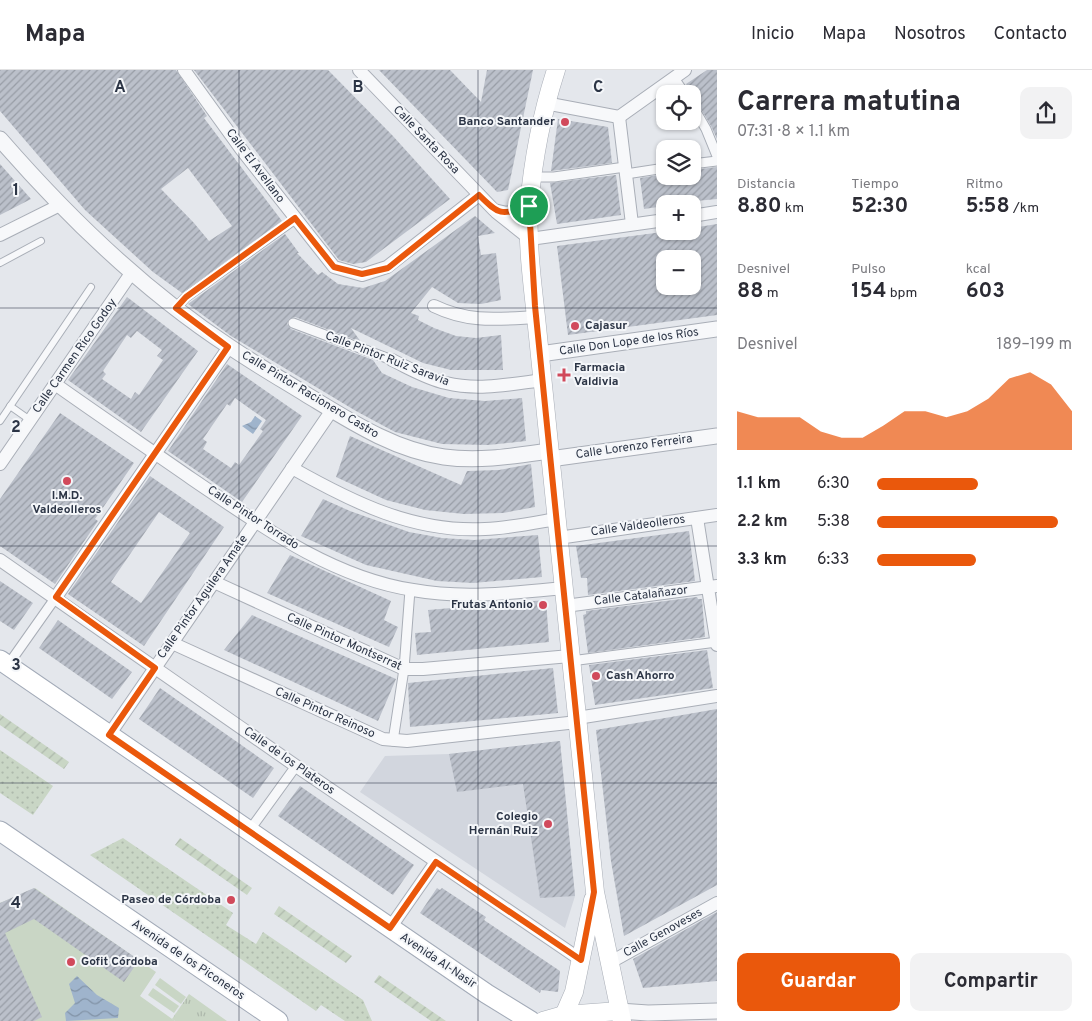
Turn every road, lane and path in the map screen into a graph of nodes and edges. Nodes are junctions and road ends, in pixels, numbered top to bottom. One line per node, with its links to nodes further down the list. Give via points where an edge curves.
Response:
1 (184, 70): 21 (street, Calle El Avellano)
2 (359, 70): 15 (street, Calle Santa Rosa)
3 (556, 70): 5 (main road)
4 (679, 74): 6 (street)
5 (545, 103): 6 (street); 14 (main road)
6 (620, 117): 13 (street)
7 (701, 120): 9 (street)
8 (0, 139): 16 (street, Calle Pintor Racionero Castro)
9 (717, 156)
10 (717, 161): 11 (street)
11 (701, 163)
12 (656, 169): 13 (street)
13 (625, 171): 14 (street); 23 (street)
14 (534, 176): 17 (main road)
15 (479, 195): 18 (street, Calle Santa Rosa); 21 (street, Calle El Avellano, via 388,268 362,274 334,267)
16 (60, 205): 24 (street); 28 (street, Calle Pintor Racionero Castro)
17 (529, 206): 18 (street, via 507,213); 25 (main road)
18 (494, 210): 25 (street, Calle Santa Rosa)
19 (717, 212): 20 (street)
20 (701, 215)
21 (295, 218): 31 (street, via 186,297)
22 (656, 221): 23 (street)
23 (632, 224): 25 (street)
24 (0, 235)
25 (530, 239): 32 (main road)
26 (41, 241): 27 (lane)
27 (0, 262)
28 (132, 272): 31 (street, Calle Pintor Racionero Castro); 39 (street, Calle Carmen Rico Godoy)
29 (91, 287): 40 (lane)
30 (434, 306): 32 (street, via 459,317 474,319)
31 (176, 308): 35 (street, Calle Pintor Racionero Castro)
32 (536, 317): 36 (main road)
33 (293, 323): 37 (street, Calle Pintor Ruiz Saravia)
34 (717, 329): 36 (street, Calle Don Lope de los Ríos)
35 (228, 347): 41 (street, Calle Pintor Racionero Castro); 45 (street)
36 (540, 354): 38 (main road)
37 (392, 360): 38 (street, Calle Pintor Ruiz Saravia, via 446,383 465,386 486,387)
38 (543, 380): 46 (main road)
39 (55, 384): 42 (street, Calle Carmen Rico Godoy); 45 (street, Calle Pintor Torrado)
40 (10, 406): 42 (lane); 43 (lane)
41 (332, 410): 46 (street, Calle Pintor Racionero Castro, via 395,444 443,457 484,459); 48 (street, Calle Pintor Aguilera Amate)
42 (30, 420): 47 (street, Calle Carmen Rico Godoy)
43 (0, 421)
44 (717, 436): 46 (street, Calle Lorenzo Ferreira)
45 (155, 453): 52 (street, Calle Pintor Torrado); 59 (street)
46 (550, 455): 51 (main road)
47 (0, 464)
48 (292, 468): 51 (street, via 359,504 409,521 449,528 484,529); 52 (street, Calle Pintor Aguilera Amate)
49 (717, 515): 50 (street, Calle Valdeolleros)
50 (697, 518): 53 (street, Calle Valdeolleros); 56 (street)
51 (556, 519): 53 (main road)
52 (255, 522): 55 (street, Calle Pintor Aguilera Amate); 58 (street, Calle Pintor Torrado, via 314,556 350,572)
53 (558, 538): 57 (main road)
54 (0, 560): 59 (street, Calle de los Plateros)
55 (214, 582): 61 (street, Calle Pintor Aguilera Amate); 66 (street, Calle Pintor Montserrat)
56 (713, 587): 60 (street, Calle Catalañazor); 62 (street)
57 (564, 588): 58 (street, Calle Pintor Torrado, via 476,595); 60 (main road)
58 (410, 590): 66 (street)
59 (56, 597): 64 (street); 65 (street, Calle de los Plateros)
60 (565, 606): 63 (main road)
61 (172, 644): 65 (street, Calle Pintor Aguilera Amate); 70 (street, Calle Pintor Reinoso, via 373,735)
62 (717, 644): 63 (street)
63 (571, 658): 66 (street, Calle Pintor Montserrat); 68 (main road)
64 (4, 662): 69 (main road, Avenida Al-Nasir)
65 (155, 668): 69 (street, Calle Pintor Aguilera Amate); 71 (street, Calle de los Plateros)
66 (404, 669): 70 (street)
67 (717, 696): 68 (street, Calle Pintor Reinoso)
68 (577, 720): 70 (street, Calle Pintor Reinoso, via 442,738); 75 (main road)
69 (109, 735): 73 (main road, Avenida Al-Nasir)
70 (393, 741)
71 (296, 766): 73 (street); 74 (street, Calle de los Plateros)
72 (0, 831): 82 (main road, Avenida de los Piconeros)
73 (249, 831): 77 (main road, Avenida Al-Nasir)
74 (436, 862): 77 (street); 78 (street, Calle de los Plateros)
75 (594, 892): 78 (main road); 79 (main road)
76 (717, 903): 79 (street, Calle Genoveses)
77 (390, 928): 86 (main road, Avenida Al-Nasir)
78 (581, 960): 83 (main road, via 574,992)
79 (610, 963): 84 (main road)
80 (717, 1011): 81 (street)
81 (697, 1012): 84 (street); 88 (street)
82 (257, 1014): 85 (main road, Avenida de los Piconeros)
83 (564, 1015): 84 (main road); 87 (main road)
84 (620, 1016)
85 (278, 1021)
86 (531, 1021)
87 (543, 1021)
88 (680, 1021)

